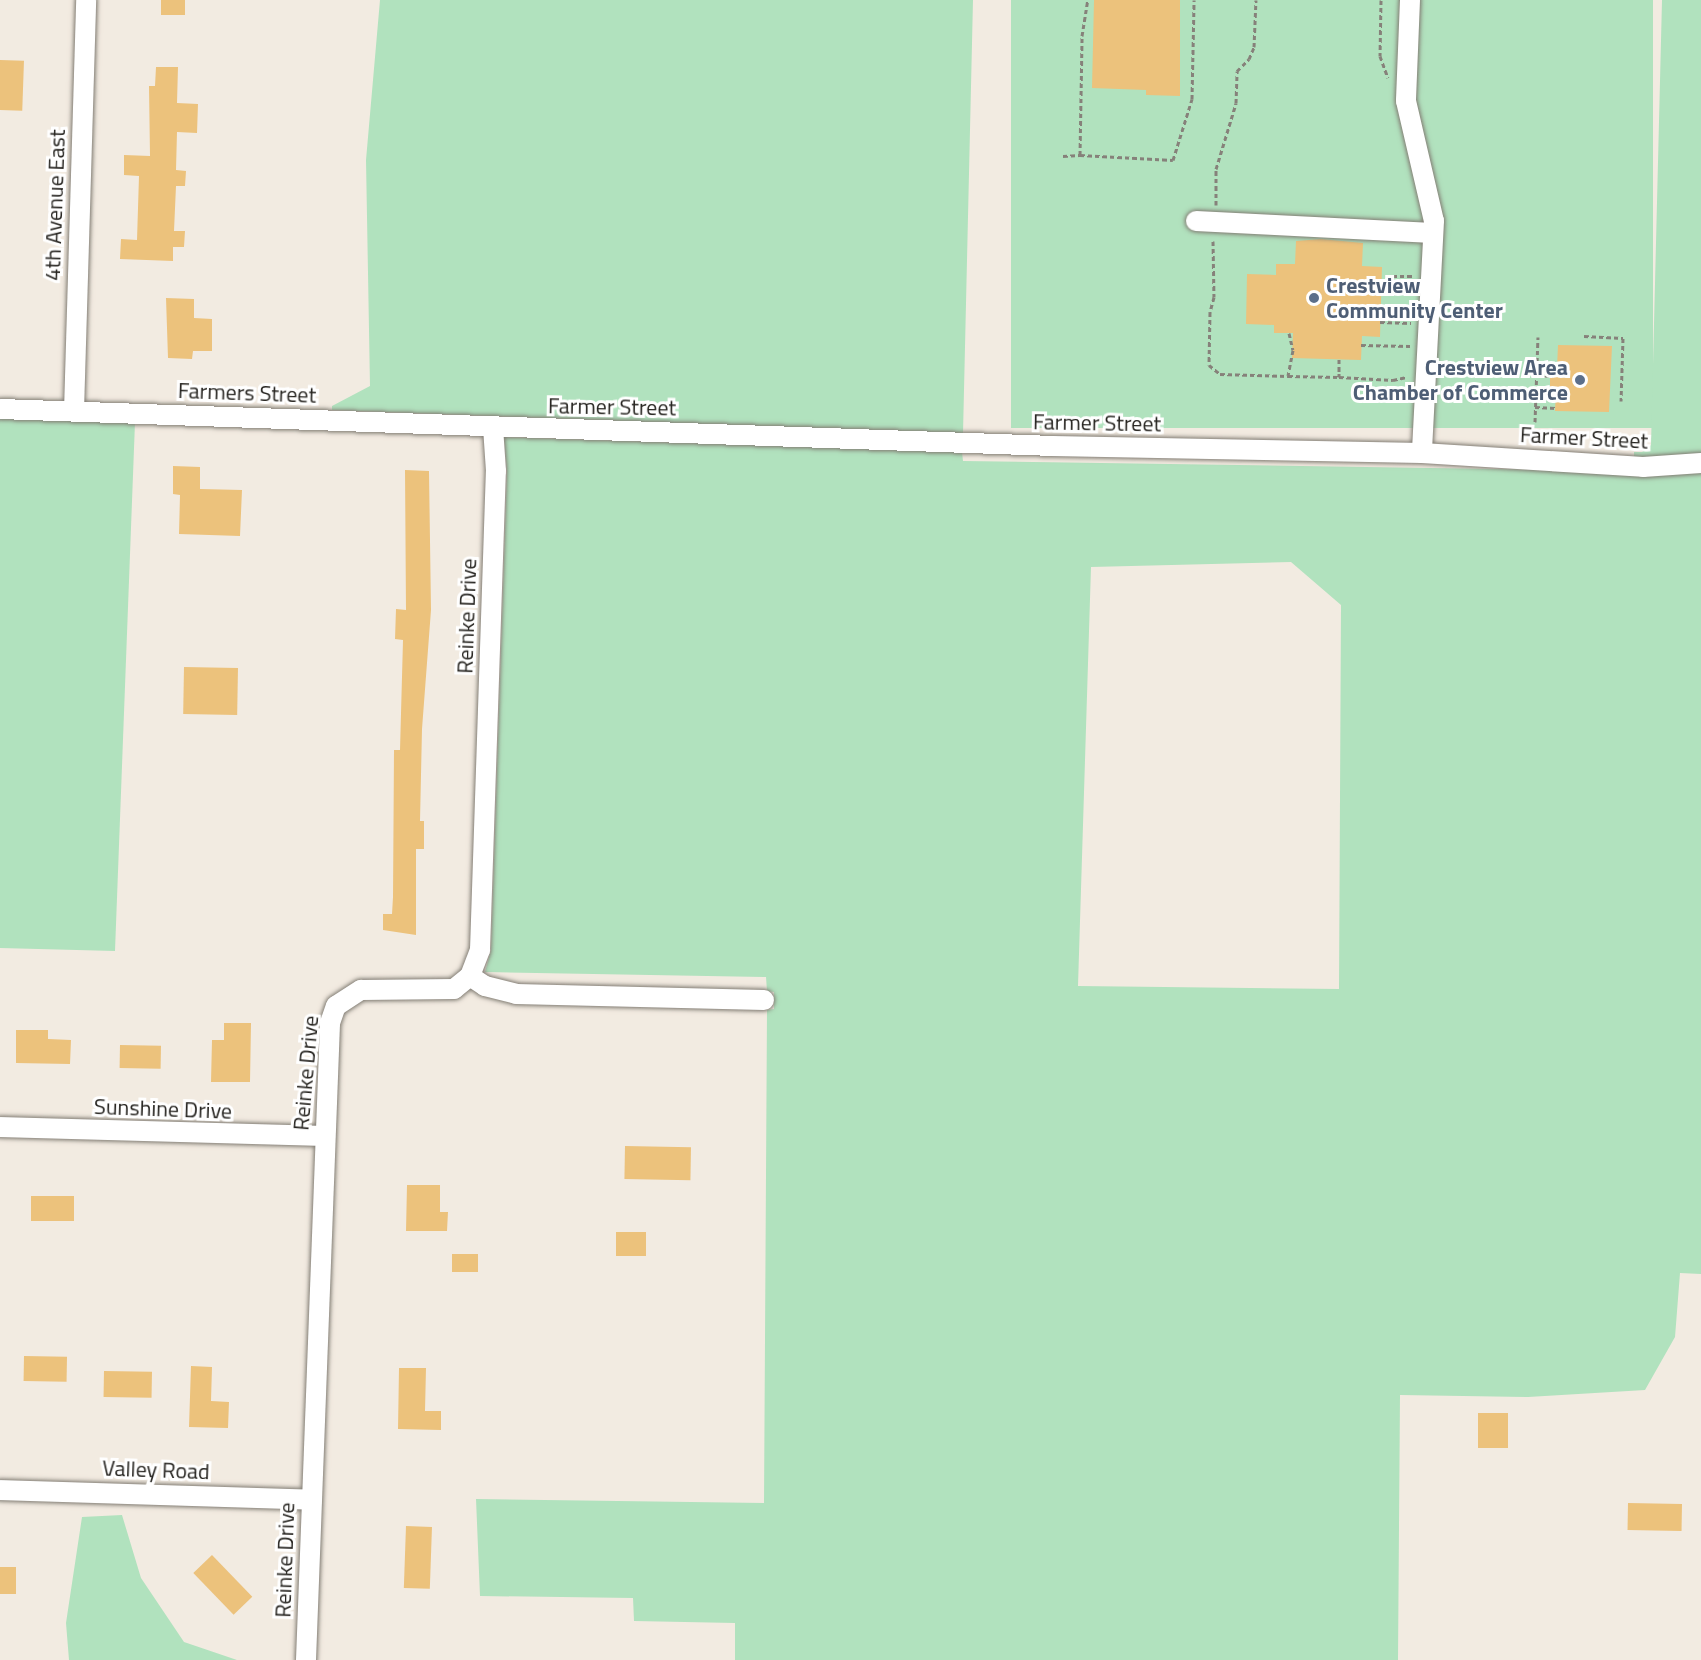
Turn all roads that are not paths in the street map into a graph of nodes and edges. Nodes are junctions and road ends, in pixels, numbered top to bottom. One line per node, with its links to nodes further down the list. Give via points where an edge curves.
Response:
1 (86, 0): 6 (street, 4th Avenue East)
2 (1410, 0): 4 (street, via 1406,101 1434,221)
3 (1197, 220): 4 (street)
4 (1433, 233): 8 (street)
5 (0, 409): 6 (street, Farmers Street)
6 (74, 411): 7 (street, Farmers Street)
7 (493, 427): 8 (street, Farmer Street, via 1052,447); 10 (street, Reinke Drive, via 496,471 480,950)
8 (1422, 453): 9 (street, Farmer Street, via 1643,467)
9 (1701, 463)
10 (470, 976): 11 (street, via 485,986 516,994); 13 (street, Reinke Drive, via 454,989 441,992 361,990 336,1006 330,1023)
11 (764, 1000)
12 (0, 1127): 13 (street, Sunshine Drive)
13 (324, 1136): 15 (street, Reinke Drive)
14 (0, 1490): 15 (street, Valley Road)
15 (312, 1500): 16 (street, Reinke Drive)
16 (306, 1660)

